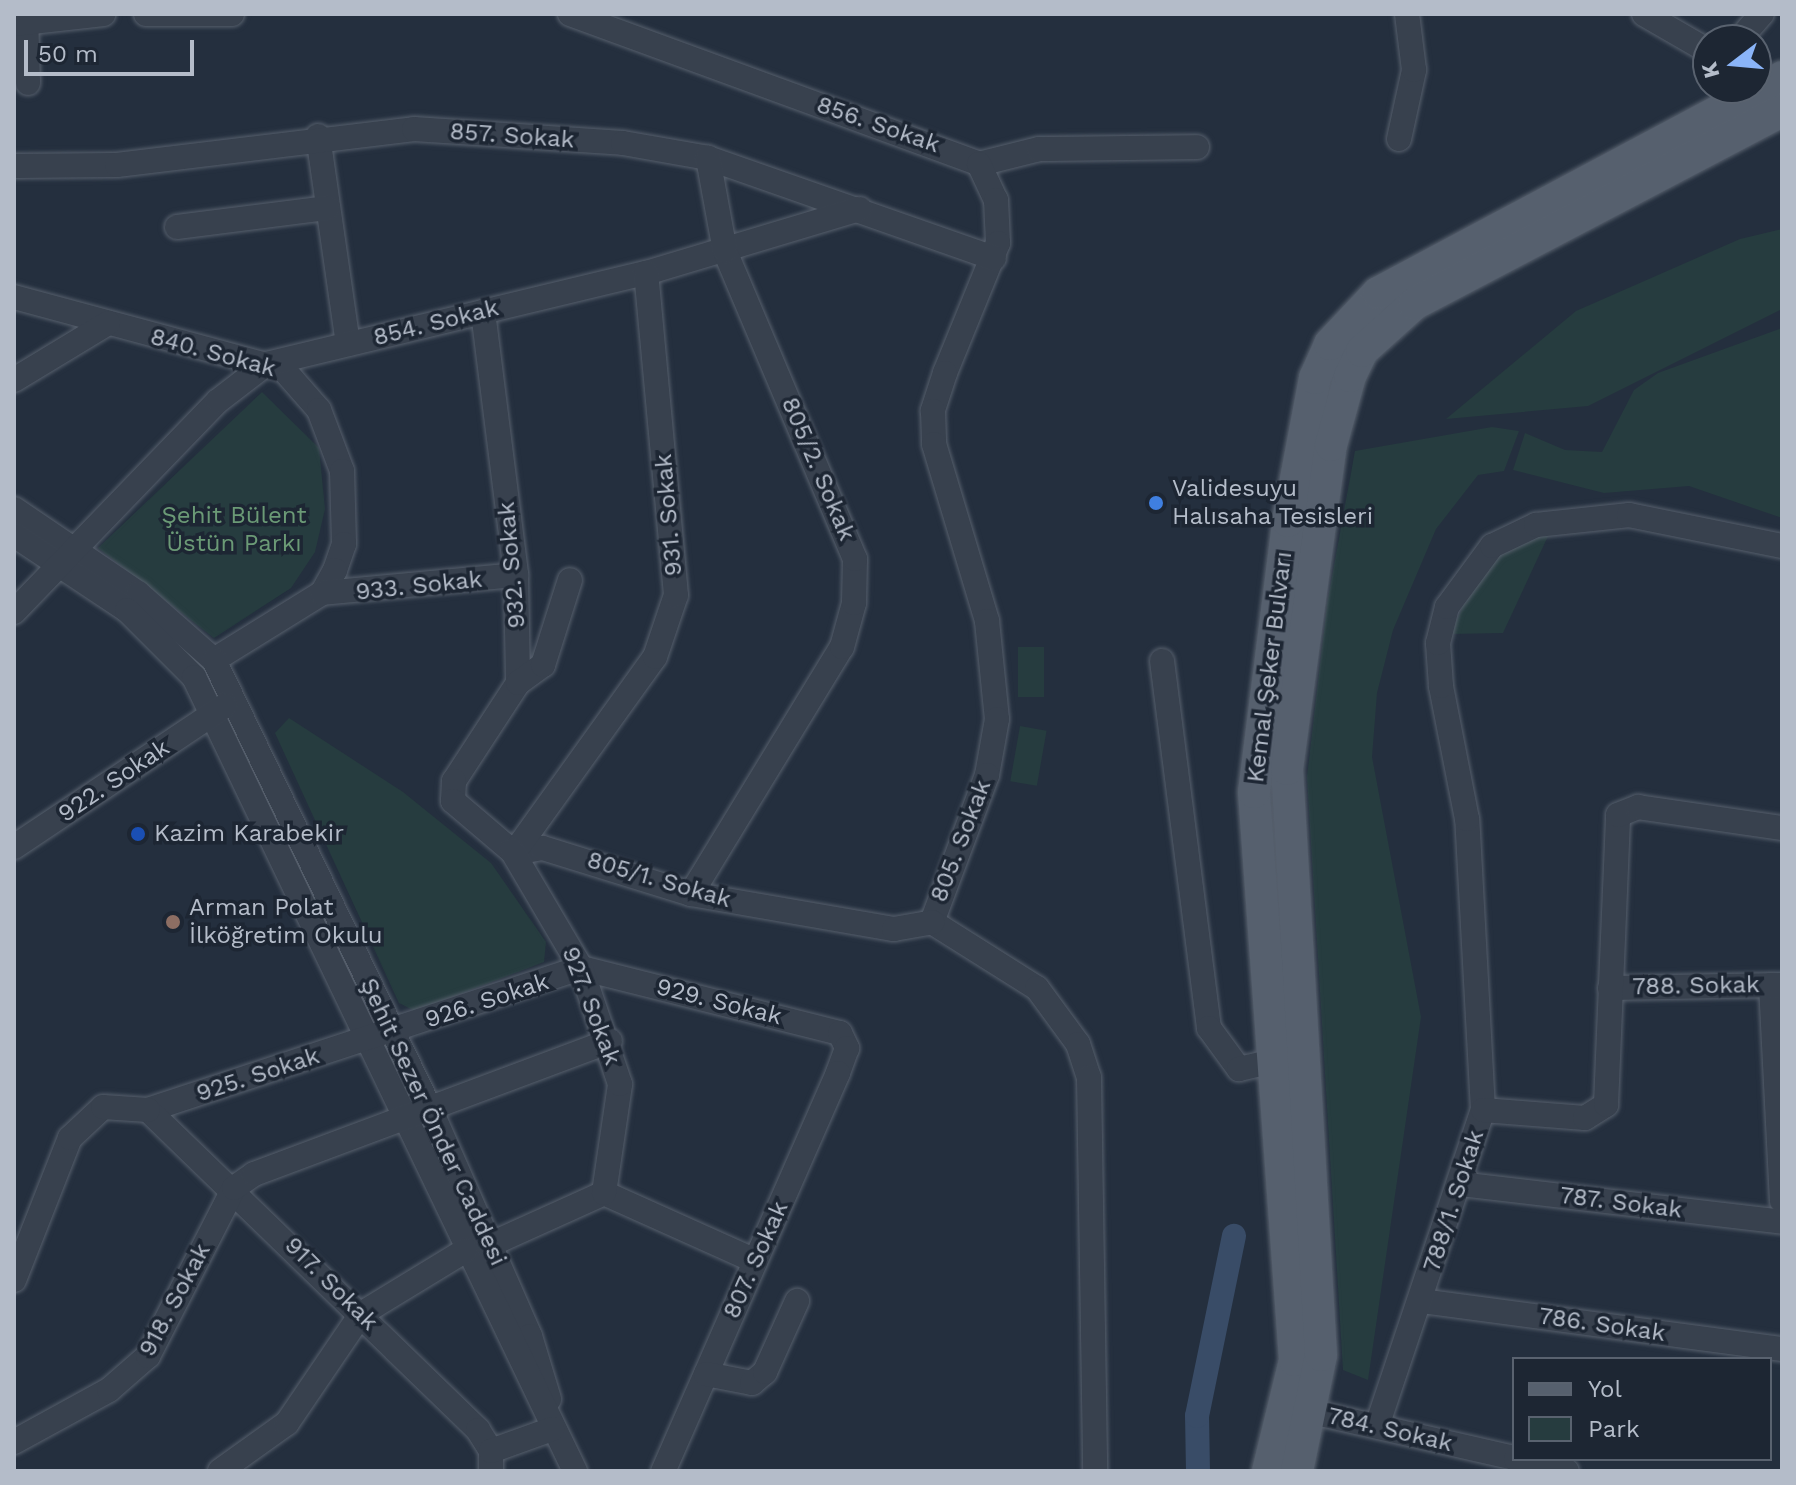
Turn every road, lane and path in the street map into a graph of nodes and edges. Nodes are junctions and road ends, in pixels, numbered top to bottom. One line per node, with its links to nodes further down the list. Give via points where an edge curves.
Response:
1 (103, 14): 8 (street)
2 (146, 14): 3 (street)
3 (232, 14)
4 (570, 14): 7 (street, 856. Sokak)
5 (1407, 14): 14 (street, via 1414,70)
6 (1644, 14): 9 (street)
7 (609, 19): 17 (street, 856. Sokak)
8 (22, 21): 10 (street)
9 (1692, 42)
10 (28, 83)
11 (1718, 104): 56 (main road, Kemal Şeker Bulvarı, via 1378,293 1330,344 1315,378 1288,521 1256,756)
12 (1782, 111): 75 (main road, Kemal Şeker Bulvarı, via 1414,304 1362,351 1350,376 1331,445 1287,769 1321,1355)
13 (318, 136): 16 (street, 857. Sokak, via 414,129 623,143); 18 (street, 857. Sokak, via 117,165); 19 (street)
14 (1399, 139)
15 (1197, 147): 17 (street, via 1039,149)
16 (708, 158): 20 (street, 857. Sokak); 22 (street, 805/2. Sokak)
17 (979, 164): 23 (street, 805. Sokak, via 1001,223)
18 (14, 166)
19 (328, 208): 21 (street); 28 (street)
20 (861, 209): 22 (street, 854. Sokak); 23 (street, 857. Sokak)
21 (177, 227)
22 (725, 251): 24 (street, 854. Sokak); 47 (street, 805/2. Sokak, via 837,509 855,559 854,603 842,647 797,729)
23 (994, 258): 48 (street, 805. Sokak, via 933,411 934,444 987,621 997,719 987,775)
24 (646, 273): 26 (street, 854. Sokak); 46 (street, 931. Sokak, via 676,595 655,657)
25 (14, 297): 27 (street, 840. Sokak)
26 (483, 312): 28 (street, 854. Sokak); 35 (street, 932. Sokak)
27 (108, 323): 29 (street, 840. Sokak, via 231,361); 30 (street)
28 (348, 344): 29 (street, 854. Sokak)
29 (266, 364): 34 (street, 854. Sokak, via 218,401); 37 (street, 840. Sokak, via 304,389 339,460 344,544)
30 (14, 380)
31 (14, 509): 34 (street, Şehit Sezer Önder Caddesi)
32 (14, 535): 34 (street, Şehit Sezer Önder Caddesi)
33 (1782, 546): 59 (street, via 1629,515 1536,525 1492,546 1447,607 1438,643 1441,686 1467,819)
34 (69, 555): 38 (street, 854. Sokak); 39 (street, Şehit Sezer Önder Caddesi, via 199,640); 43 (street, Şehit Sezer Önder Caddesi, via 175,652)
35 (516, 575): 37 (street, 933. Sokak); 41 (street, 932. Sokak)
36 (570, 580): 41 (street, via 543,665)
37 (322, 593): 39 (street)
38 (14, 612)
39 (214, 660): 42 (street, Şehit Sezer Önder Caddesi)
40 (1162, 661): 56 (street, via 1209,1028 1239,1069)
41 (518, 683): 46 (street, via 454,781 453,801)
42 (234, 700): 43 (street, 922. Sokak); 52 (street, Şehit Sezer Önder Caddesi)
43 (213, 713): 45 (street, 922. Sokak); 53 (street, Şehit Sezer Önder Caddesi)
44 (1782, 828): 51 (street, 788/1. Sokak, via 1627,808 1616,825)
45 (14, 847)
46 (513, 852): 47 (street, 805/1. Sokak, via 543,848); 49 (street, 927. Sokak)
47 (691, 894): 48 (street, 805/1. Sokak, via 894,929)
48 (932, 922): 85 (street, 805. Sokak, via 1037,988 1078,1044 1089,1077)
49 (581, 968): 52 (street, 926. Sokak); 54 (street, 927. Sokak); 55 (street, 929. Sokak, via 822,1026 840,1033)
50 (1776, 985): 51 (street, 788. Sokak); 61 (street)
51 (1610, 988): 59 (street, 788/1. Sokak, via 1606,1105 1597,1114)
52 (393, 1032): 53 (street, 926. Sokak); 57 (street, Şehit Sezer Önder Caddesi)
53 (368, 1040): 58 (street, 925. Sokak); 60 (street, Şehit Sezer Önder Caddesi)
54 (610, 1041): 57 (street); 64 (street, 927. Sokak, via 620,1084)
55 (847, 1048): 68 (street, 807. Sokak)
56 (1273, 1061): 86 (main road, Kemal Şeker Bulvarı, via 1295,1360)
57 (429, 1106): 60 (street); 67 (street, Şehit Sezer Önder Caddesi)
58 (148, 1110): 63 (street, 917. Sokak); 69 (street, via 103,1107 70,1138)
59 (1483, 1110): 62 (street, 788/1. Sokak)
60 (403, 1117): 63 (street); 67 (street, Şehit Sezer Önder Caddesi)
61 (1781, 1163): 65 (street)
62 (1460, 1184): 66 (street, 787. Sokak); 71 (street, 788/1. Sokak)
63 (234, 1188): 72 (street, 917. Sokak); 78 (street, 918. Sokak, via 148,1356 109,1390)
64 (604, 1193): 67 (street); 68 (street)
65 (1782, 1201)
66 (1782, 1222)
67 (478, 1247): 72 (street); 77 (street, Şehit Sezer Önder Caddesi)
68 (755, 1261): 74 (street, 807. Sokak)
69 (14, 1280)
70 (797, 1301): 74 (street, via 765,1372 752,1383)
71 (1421, 1301): 73 (street, 786. Sokak); 76 (street, 788/1. Sokak)
72 (361, 1314): 80 (street, 917. Sokak); 82 (street, via 287,1423)
73 (1782, 1349)
74 (706, 1374): 84 (street, 807. Sokak)
75 (1312, 1412): 76 (street, 784. Sokak); 87 (main road, Kemal Şeker Bulvarı)
76 (1377, 1426): 79 (street, 784. Sokak)
77 (552, 1429): 80 (street); 83 (street, Şehit Sezer Önder Caddesi)
78 (14, 1442)
79 (1512, 1458)
80 (491, 1461)
81 (1524, 1461): 88 (street, 784. Sokak)
82 (220, 1471)
83 (575, 1471)
84 (663, 1471)
85 (1095, 1471)
86 (1268, 1471)
87 (1297, 1471)
88 (1567, 1471)

